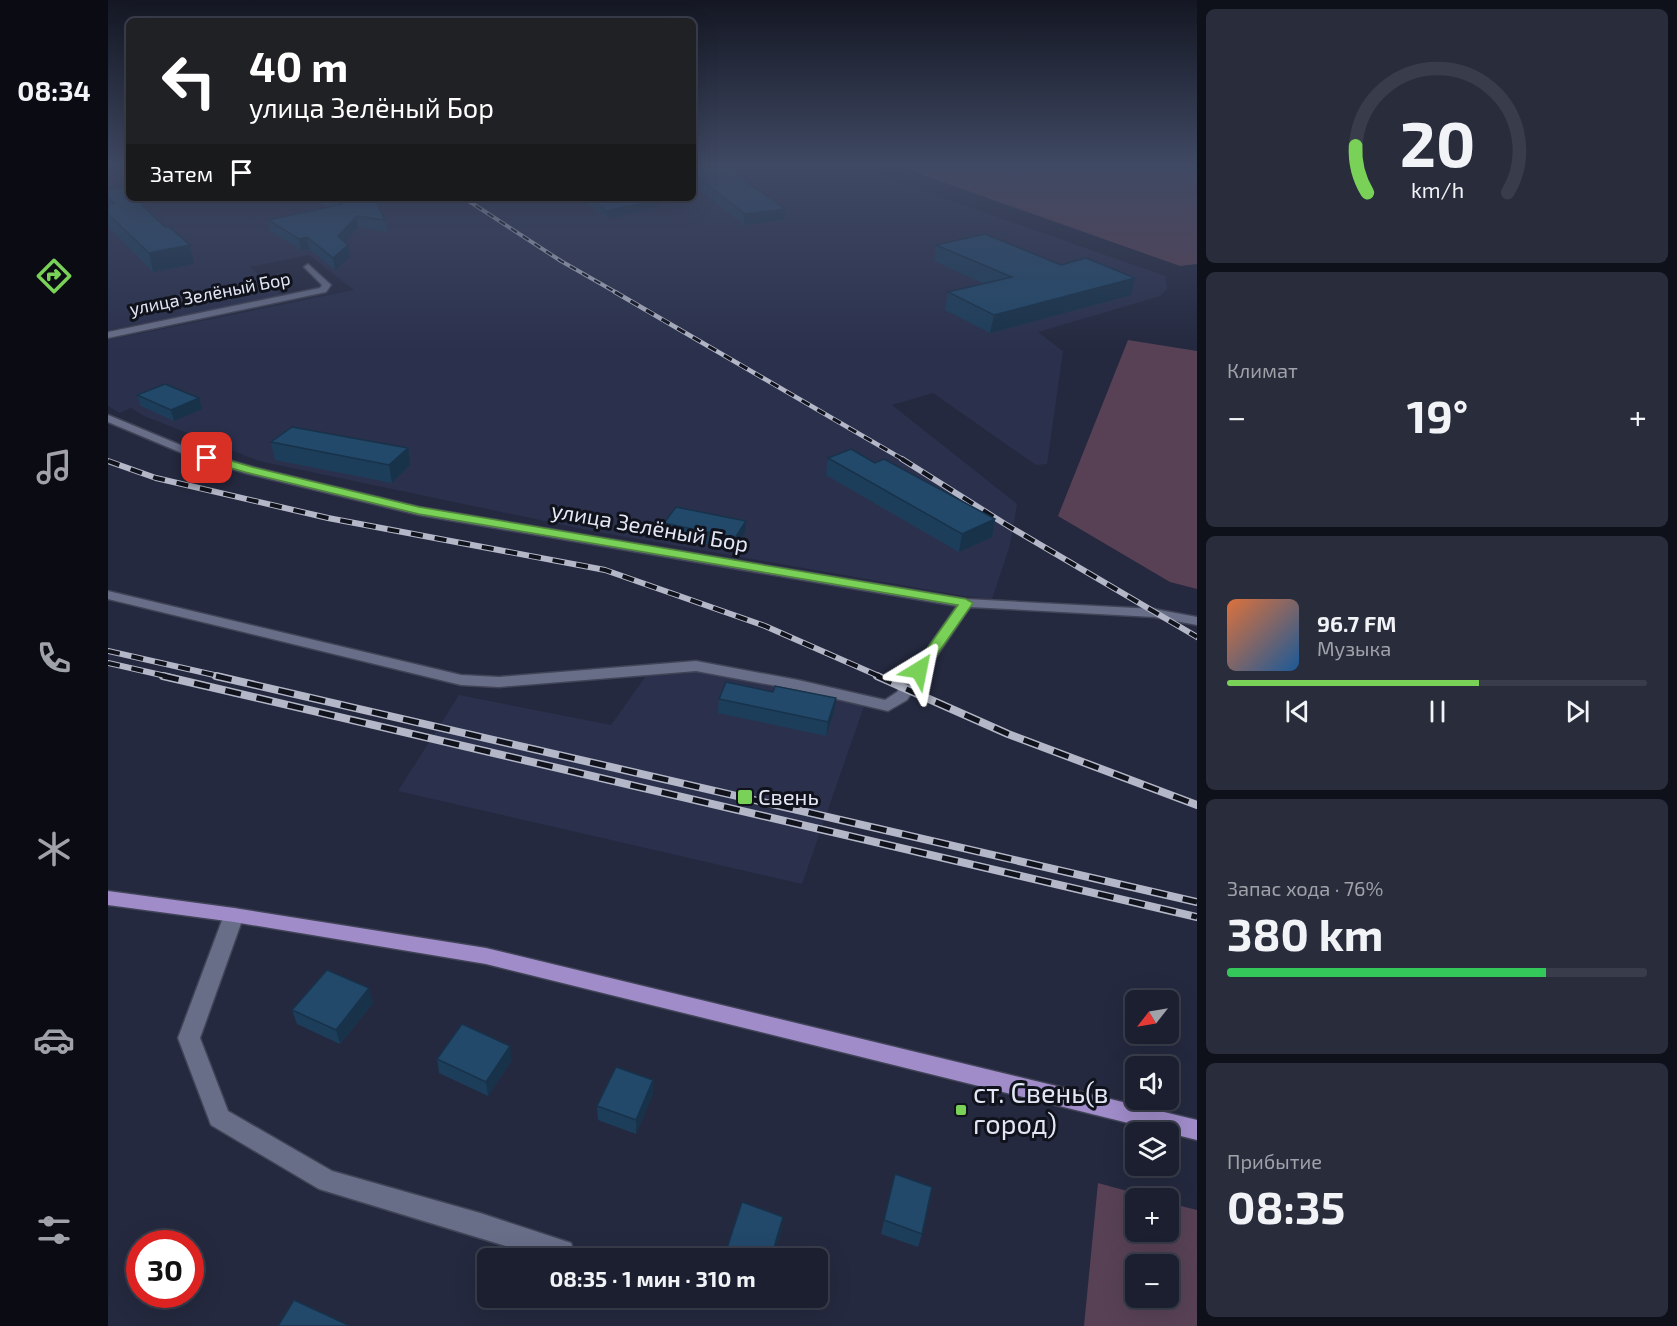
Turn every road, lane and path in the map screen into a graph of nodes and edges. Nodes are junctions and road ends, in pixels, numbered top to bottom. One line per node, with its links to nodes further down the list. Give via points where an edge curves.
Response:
1 (308, 267): 2 (street, улица Зелёный Бор, via 327,285 323,290)
2 (108, 335)
3 (108, 418): 5 (street, улица Зелёный Бор, via 217,461 419,511)
4 (108, 595): 5 (street, via 461,680 499,682 696,666 798,685 879,706 896,703)
5 (966, 603): 6 (street, улица Зелёный Бор, via 1154,613)
6 (1197, 621)
7 (108, 898): 8 (main road)
8 (234, 915): 9 (main road, via 486,956); 10 (street, via 189,1038 219,1118 327,1180)
9 (1197, 1130)
10 (553, 1248)

